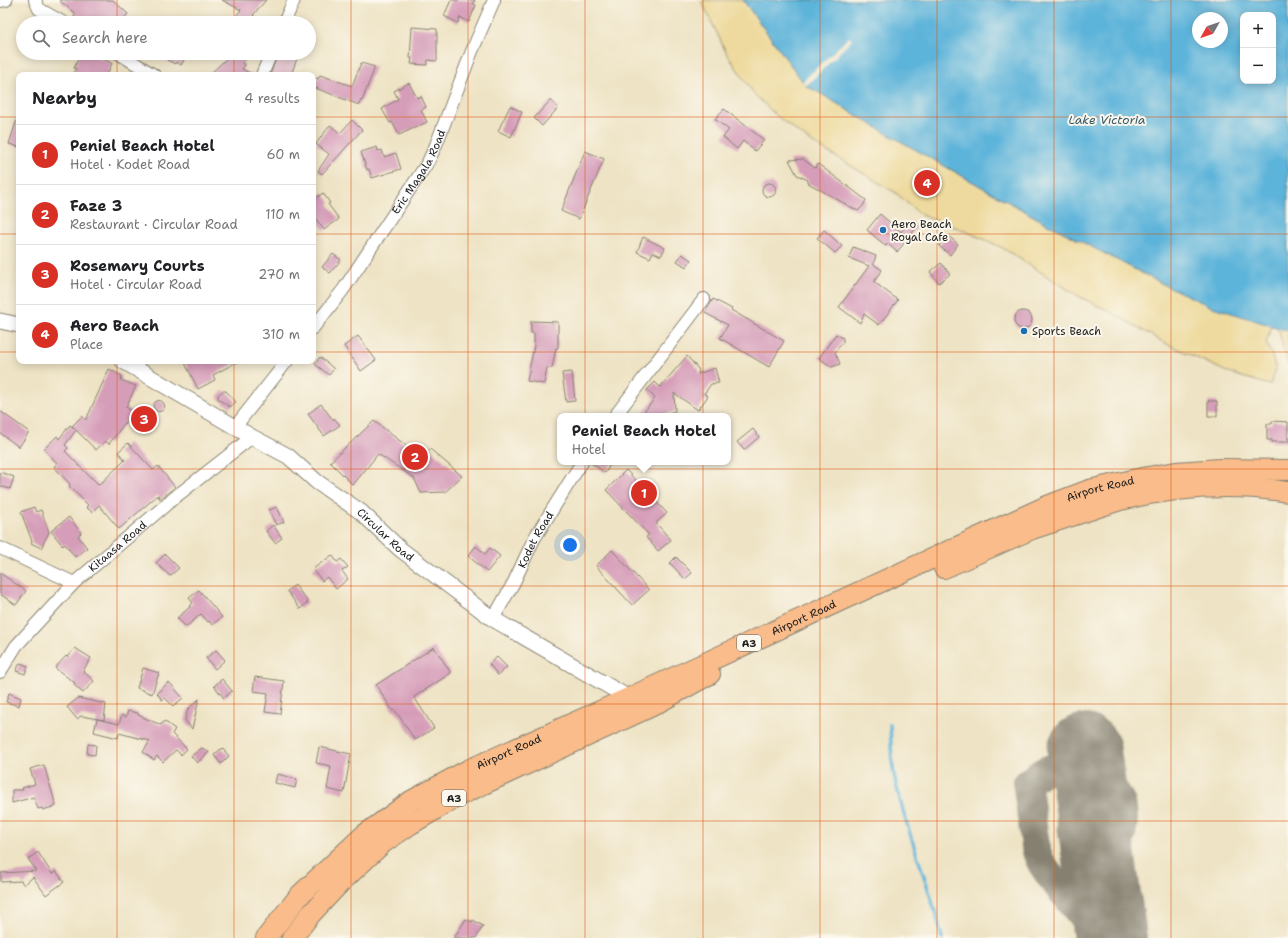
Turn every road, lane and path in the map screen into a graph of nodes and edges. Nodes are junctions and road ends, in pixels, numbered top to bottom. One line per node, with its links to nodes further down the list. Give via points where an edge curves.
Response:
1 (6, 0): 5 (street)
2 (35, 0): 6 (street, via 39,9)
3 (294, 0): 7 (street)
4 (494, 0): 15 (street, Eric Magala Road, via 428,162 343,290)
5 (0, 1)
6 (52, 16)
7 (287, 16)
8 (129, 60): 10 (street)
9 (268, 60): 11 (street)
10 (149, 72)
11 (263, 72)
12 (704, 299): 18 (street)
13 (0, 321): 14 (street)
14 (16, 324)
15 (316, 324)
16 (128, 364): 19 (street, Circular Road)
17 (285, 364): 19 (street)
18 (618, 413)
19 (236, 427): 20 (street, Circular Road)
20 (252, 437): 25 (street, Kitaasa Road, via 174,498); 26 (street, Circular Road, via 288,456 317,482 361,512 400,549)
21 (580, 465): 26 (street, Kodet Road, via 534,539)
22 (1288, 470): 28 (highway, Airport Road / A3, via 1220,469 1176,472 1089,490 1047,506)
23 (1288, 492): 29 (highway, Airport Road / A3, via 1253,488 1176,489 1120,500 1009,539 718,670)
24 (0, 548): 25 (street)
25 (74, 583): 27 (street, Kitaasa Road, via 16,646)
26 (493, 619): 28 (street, Circular Road)
27 (0, 672)
28 (629, 698): 29 (street, Circular Road); 30 (highway, Airport Road / A3, via 468,770 411,801 364,835 320,875 300,895)
29 (650, 707): 31 (highway, Airport Road / A3, via 460,795 411,824 383,843 339,884)
30 (266, 938)
31 (292, 938)

